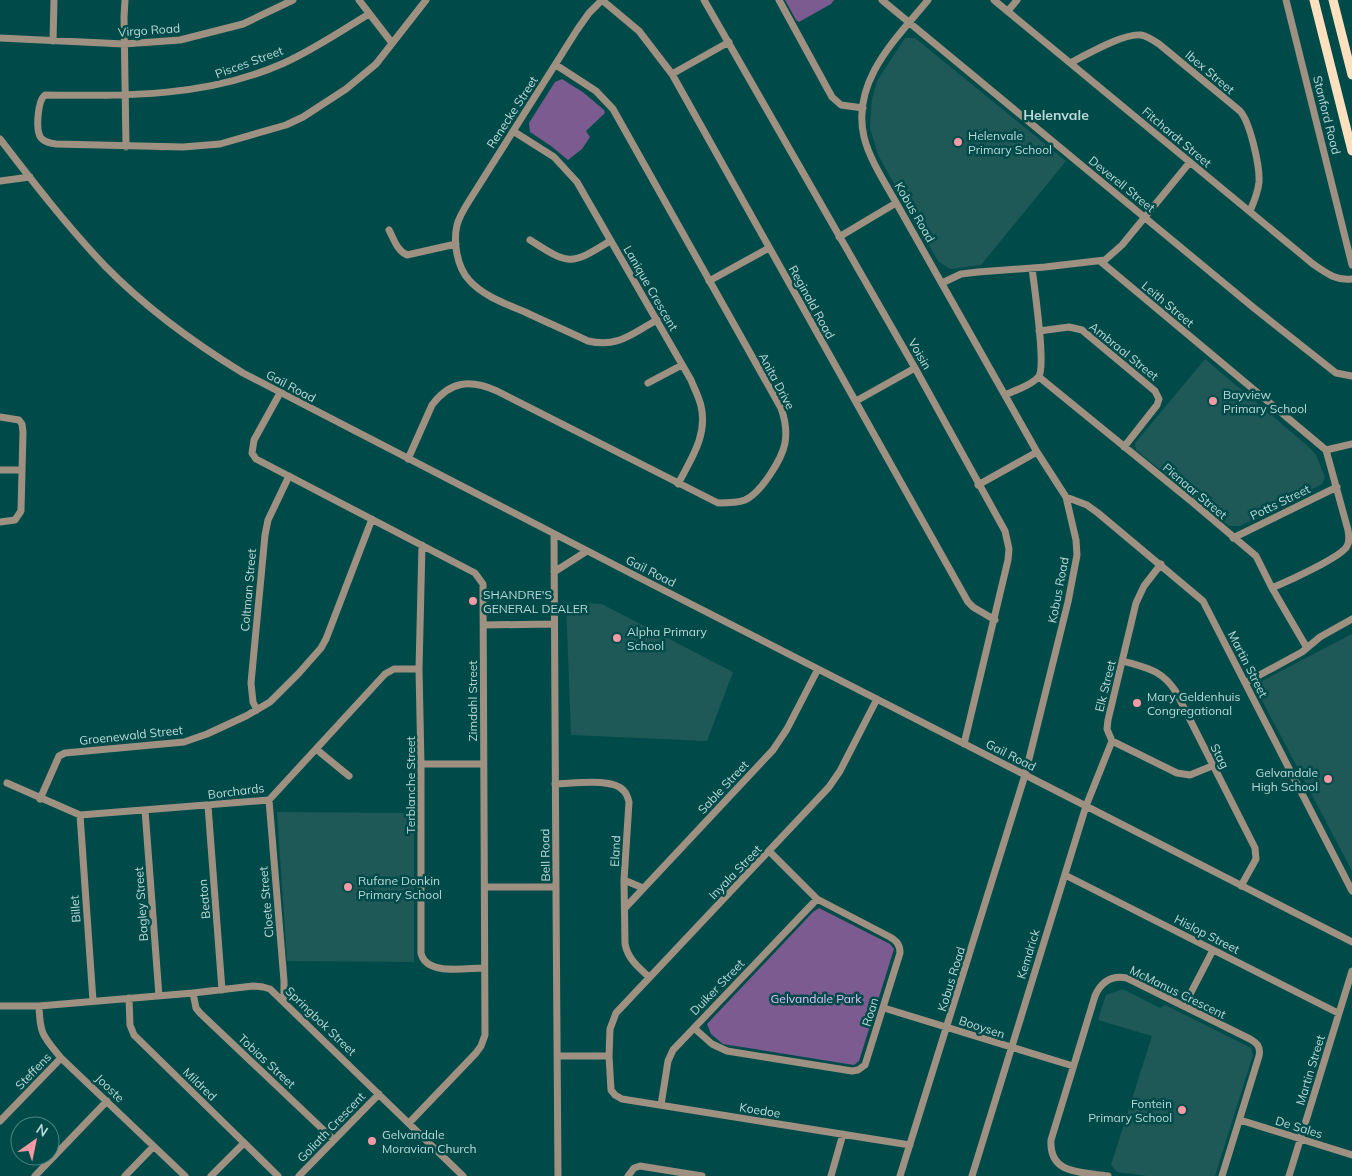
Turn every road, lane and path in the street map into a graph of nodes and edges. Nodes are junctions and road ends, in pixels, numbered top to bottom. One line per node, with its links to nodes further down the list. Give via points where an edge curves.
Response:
1 (54, 0): 20 (street)
2 (125, 0): 23 (street)
3 (293, 0): 23 (street, Virgo Road, via 244,24 214,32 180,40)
4 (359, 0): 17 (street)
5 (426, 0): 22 (street)
6 (602, 0): 25 (street, Renecke Street, via 588,13); 26 (street, Reginald Road, via 640,31)
7 (704, 0): 21 (street, Voisin)
8 (779, 0): 29 (street, via 837,103)
9 (882, 0): 18 (street, Deverell Street)
10 (928, 0): 18 (street, Kobus Road)
11 (994, 0): 16 (street, Fitchardt Street)
12 (1017, 0): 16 (street)
13 (1286, 0): 47 (street, Stanford Road)
14 (1314, 0): 33 (main road, Stanford Road)
15 (1333, 0): 27 (main road)
16 (1008, 12): 24 (street, Fitchardt Street)
17 (369, 14): 22 (street); 28 (street, Pisces Street, via 290,60 240,80 214,87)
18 (909, 23): 29 (street, Kobus Road, via 875,68); 39 (street, Deverell Street)
19 (0, 38): 20 (street, Virgo Road)
20 (53, 41): 23 (street, Virgo Road)
21 (729, 42): 26 (street); 41 (street, Voisin)
22 (392, 43): 32 (street, via 366,73 314,110 286,125 220,144)
23 (124, 44): 28 (street)
24 (1070, 63): 34 (street, Fitchardt Street); 38 (street, Ibex Street, via 1132,36 1145,36 1159,44 1244,115 1259,172)
25 (556, 65): 30 (street, Renecke Street); 50 (street, Anita Drive, via 596,92 613,109)
26 (672, 74): 45 (street, Reginald Road)
27 (1352, 75)
28 (125, 96): 32 (street); 32 (street, Pisces Street, via 45,95 40,101 38,126 41,138 48,143)
29 (863, 108): 37 (street, Kobus Road, via 863,128 869,152)
30 (513, 131): 43 (street, Lanique Crescent, via 554,157 568,170); 44 (street, Renecke Street, via 460,218)
31 (0, 139): 35 (street, Gail Road)
32 (126, 147)
33 (1352, 151)
34 (1190, 162): 38 (street, Fitchardt Street); 39 (street)
35 (30, 177): 36 (street); 59 (street, Gail Road, via 104,265 130,289 218,358)
36 (0, 181)
37 (896, 203): 41 (street); 51 (street, Kobus Road)
38 (1250, 211): 49 (street, Fitchardt Street, via 1331,276)
39 (1145, 217): 46 (street, via 1109,258); 56 (street, Deverell Street, via 1336,373)
40 (389, 230): 44 (street, via 398,248 407,255)
41 (839, 237): 55 (street, Voisin)
42 (530, 240): 43 (street, via 550,253 571,260 588,255)
43 (610, 241): 52 (street, Lanique Crescent)
44 (456, 244): 52 (street, Renecke Street, via 459,262 468,279 479,290 588,341 612,344)
45 (769, 248): 50 (street); 61 (street, Reginald Road)
46 (1100, 261): 48 (street); 65 (street, Leith Street)
47 (1352, 265)
48 (1032, 268): 51 (street, via 961,274); 53 (street)
49 (1352, 279)
50 (709, 282): 71 (street, Anita Drive, via 781,408 785,420 785,442 779,461 747,499 718,503)
51 (942, 283): 60 (street, Kobus Road)
52 (656, 320): 54 (street, Lanique Crescent)
53 (1039, 330): 57 (street, via 1042,357); 64 (street, Ambraal Street, via 1069,327 1082,330 1155,390 1159,399 1157,405)
54 (682, 365): 58 (street); 71 (street, Lanique Crescent, via 701,405 703,418 701,438)
55 (915, 368): 61 (street); 72 (street, Voisin)
56 (1352, 376)
57 (1038, 377): 60 (street); 64 (street, Pienaar Street)
58 (648, 383)
59 (280, 393): 67 (street, Gail Road); 70 (street, Zimdahl Street, via 254,440 252,453 256,459)
60 (1005, 395): 66 (street, Kobus Road)
61 (856, 401): 85 (street, Reginald Road, via 968,602)
62 (0, 417): 69 (street, via 19,420 22,424)
63 (1352, 444): 65 (street)
64 (1124, 447): 78 (street, Pienaar Street)
65 (1326, 450): 73 (street)
66 (1037, 452): 72 (street); 74 (street, Kobus Road)
67 (408, 459): 71 (street, Anita Drive, via 432,405 454,386 473,383 496,390); 77 (street, Gail Road)
68 (0, 470): 69 (street)
69 (22, 470): 76 (street, via 19,516 16,520)
70 (289, 476): 75 (street, Zimdahl Street); 94 (street, Coltman Street, via 268,520 265,534 251,683)
71 (678, 484)
72 (978, 485): 85 (street, Voisin, via 1005,531 1009,549)
73 (1337, 487): 78 (street, Potts Street); 83 (street, via 1349,538 1346,548)
74 (1066, 497): 81 (street, Martin Street, via 1092,508); 101 (street, Kobus Road, via 1076,540 1075,566)
75 (372, 519): 79 (street, Zimdahl Street); 94 (street, Groenewald Street, via 332,627 321,648 270,702)
76 (0, 522)
77 (554, 534): 80 (street, Gail Road); 82 (street, Bell Road)
78 (1233, 538): 83 (street, Pienaar Street, via 1256,556)
79 (422, 545): 87 (street, Zimdahl Street, via 480,578); 90 (street, Terblanche Street)
80 (587, 551): 82 (street); 91 (street, Gail Road)
81 (1160, 564): 89 (street, Elk Street, via 1139,597); 92 (street, Martin Street, via 1203,600)
82 (554, 572): 86 (street, Bell Road)
83 (1272, 588): 88 (street, Pienaar Street)
84 (1352, 619): 88 (street)
85 (995, 620): 96 (street, Voisin)
86 (553, 624): 87 (street); 104 (street, Bell Road)
87 (484, 625): 99 (street, Zimdahl Street)
88 (1307, 648): 92 (street)
89 (1123, 661): 95 (street, Elk Street, via 1108,720 1107,729); 100 (street, Stag, via 1165,677)
90 (419, 669): 97 (street, Borchards, via 394,669 385,674); 98 (street, Terblanche Street)
91 (818, 669): 93 (street, Gail Road); 117 (street, Sable Street, via 779,741)
92 (1245, 683): 118 (street, Martin Street)
93 (877, 699): 96 (street, Gail Road); 111 (street, Inyala Street, via 836,778)
94 (257, 710): 105 (street, Groenewald Street, via 184,742 65,753 59,756)
95 (1112, 740): 100 (street, via 1177,773 1190,775); 108 (street, Kemdrick)
96 (964, 744): 101 (street, Gail Road)
97 (316, 749): 102 (street); 106 (street, Borchards)
98 (421, 764): 99 (street); 123 (street, Terblanche Street, via 422,958 436,968)
99 (484, 764): 115 (street, Zimdahl Street)
100 (1212, 766): 114 (street, Stag, via 1256,852 1254,863)
101 (1026, 775): 108 (street, Gail Road); 138 (street, Kobus Road)
102 (349, 776)
103 (7, 783): 105 (street, Borchards)
104 (555, 784): 113 (street, Eland, via 604,782 625,791 629,802); 116 (street, Bell Road)
105 (40, 799): 110 (street, Borchards)
106 (269, 800): 107 (street, Borchards); 131 (street, Cloete Street)
107 (208, 806): 109 (street, Borchards); 126 (street, Beaton)
108 (1086, 806): 112 (street, Kemdrick); 114 (street, Gail Road)
109 (145, 810): 110 (street, Borchards); 128 (street, Bagley Street)
110 (80, 815): 130 (street, Billet)
111 (770, 852): 119 (street, Roan); 125 (street, Inyala Street)
112 (1065, 875): 122 (street, Hislop Street); 139 (street, Kemdrick)
113 (624, 880): 117 (street); 120 (street, Eland)
114 (1241, 886): 121 (street, Gail Road)
115 (485, 887): 116 (street); 123 (street, Zimdahl Street)
116 (556, 887): 140 (street, Bell Road)
117 (643, 888): 120 (street, Sable Street)
118 (1352, 891)
119 (818, 899): 135 (street, Roan, via 897,942 900,953); 137 (street, Duiker Street)
120 (625, 908): 125 (street, Eland, via 626,950 632,961)
121 (1350, 938)
122 (1214, 950): 134 (street); 136 (street, Hislop Street)
123 (484, 968): 150 (street, Zimdahl Street, via 485,1035 481,1046)
124 (1352, 970): 136 (street, Martin Street)
125 (649, 977): 141 (street, Inyala Street, via 614,1017 610,1025)
126 (222, 990): 127 (street, Springbok Street); 131 (street, Springbok Street, via 263,987)
127 (193, 993): 128 (street, Springbok Street); 153 (street, Tobias Street, via 200,1013)
128 (159, 996): 129 (street, Springbok Street)
129 (129, 998): 130 (street, Springbok Street); 154 (street, Mildred, via 130,1025 134,1035)
130 (93, 1001): 133 (street, Springbok Street)
131 (284, 1001): 145 (street, Springbok Street)
132 (0, 1006): 133 (street, Springbok Street)
133 (39, 1006): 142 (street, Jooste, via 44,1038)
134 (1184, 1006): 143 (street, McManus Crescent, via 1127,978 1116,976 1106,981 1095,996); 148 (street, McManus Crescent, via 1250,1039 1259,1047)
135 (884, 1008): 137 (street, Roan, via 865,1065 852,1071 727,1051 712,1044); 138 (street, Booysen)
136 (1338, 1013): 152 (street, Martin Street)
137 (694, 1028): 147 (street, Duiker Street, via 670,1056)
138 (948, 1028): 139 (street, Booysen); 155 (street, Kobus Road)
139 (1011, 1048): 143 (street, Booysen); 170 (street, Kemdrick)
140 (558, 1056): 141 (street); 165 (street, Bell Road)
141 (609, 1056): 144 (street, Inyala Street)
142 (61, 1058): 146 (street, Jooste); 149 (street, Steffens)
143 (1073, 1066): 171 (street, McManus Crescent, via 1051,1140 1053,1158 1057,1164 1071,1170)
144 (611, 1090): 147 (street, Koedoe, via 619,1099)
145 (379, 1094): 150 (street, Springbok Street); 153 (street, Goliath Crescent)
146 (107, 1101): 156 (street, Jooste); 158 (street)
147 (661, 1106): 151 (street, Koedoe)
148 (1240, 1120): 152 (street, De Sales); 172 (street, McManus Crescent)
149 (0, 1121)
150 (408, 1123): 164 (street, Springbok Street)
151 (843, 1134): 155 (street, Koedoe); 168 (street)
152 (1301, 1139): 157 (street, De Sales); 173 (street, Martin Street)
153 (334, 1140): 163 (street, Goliath Crescent)
154 (244, 1143): 161 (street); 162 (street, Mildred)
155 (910, 1145): 169 (street, Kobus Road)
156 (153, 1147): 159 (street); 160 (street, Jooste)
157 (1352, 1155)
158 (35, 1176)
159 (125, 1176)
160 (185, 1176)
161 (211, 1176)
162 (278, 1176)
163 (299, 1176)
164 (464, 1176)
165 (558, 1176)
166 (628, 1176): 167 (street, via 640,1166)
167 (702, 1176)
168 (831, 1176)
169 (900, 1176)
170 (972, 1176)
171 (1108, 1176)
172 (1222, 1176)
173 (1289, 1176)

